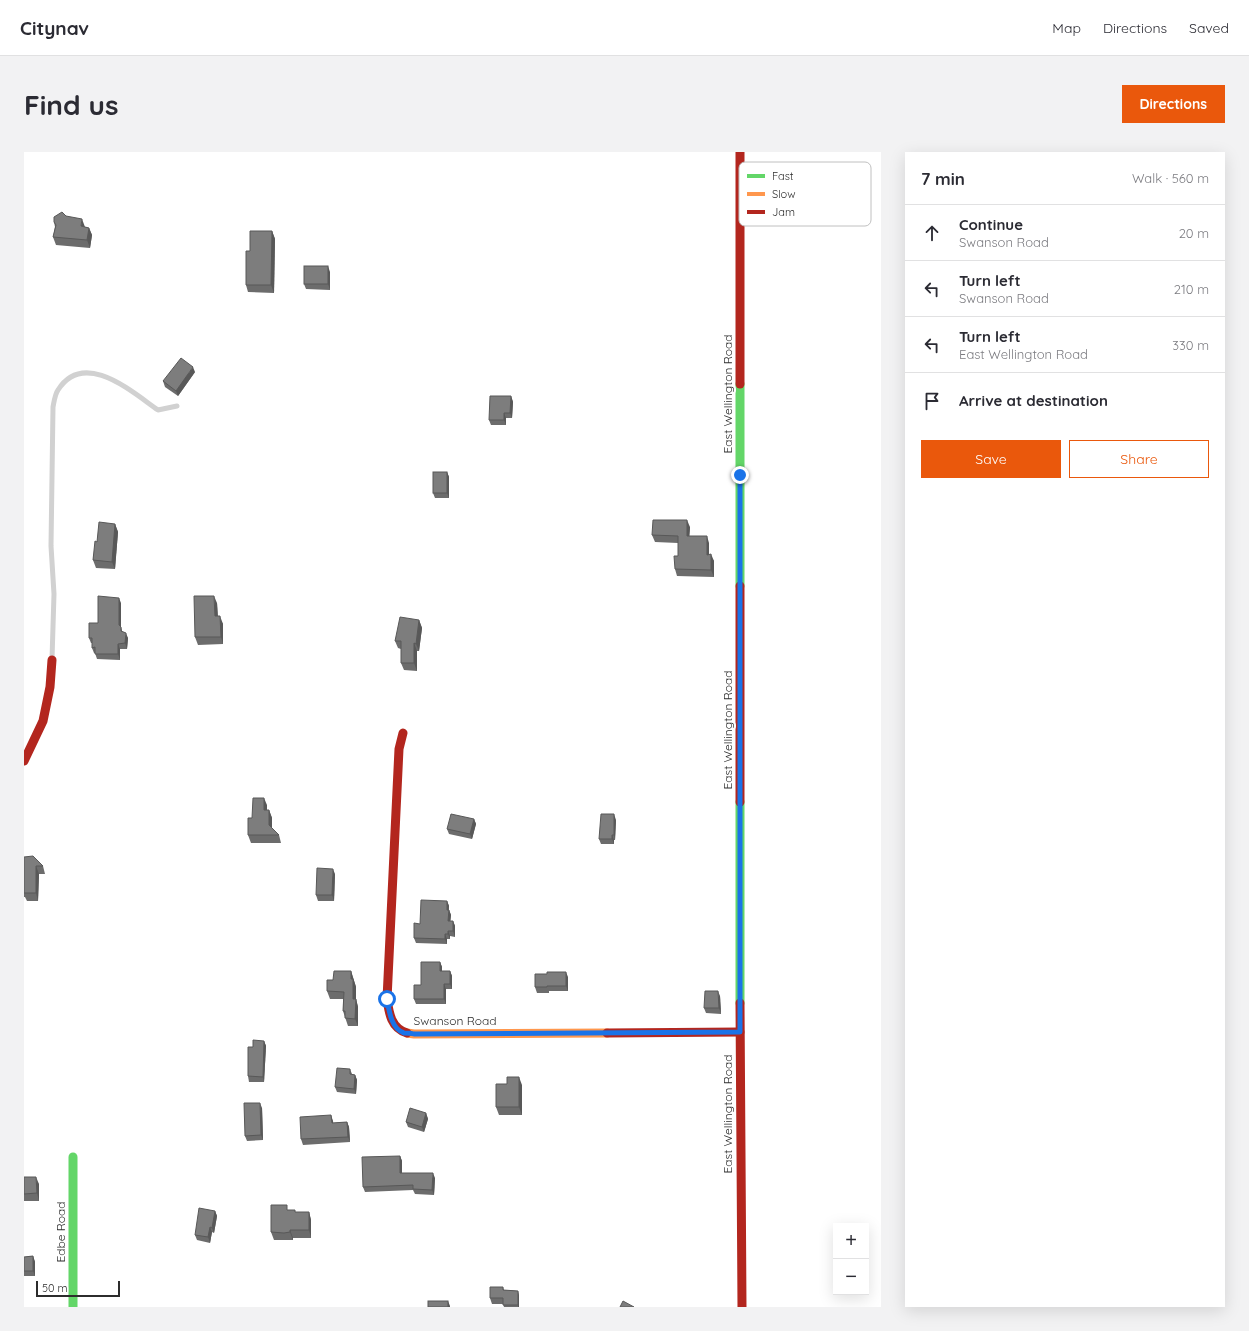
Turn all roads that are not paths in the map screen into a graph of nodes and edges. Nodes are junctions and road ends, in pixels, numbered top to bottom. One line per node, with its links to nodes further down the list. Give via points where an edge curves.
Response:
1 (740, 226): 6 (street, East Wellington Road)
2 (177, 406): 3 (lane, via 158,410 117,382 91,373 80,373 68,378 57,390 53,407)
3 (52, 660): 5 (street, via 43,721)
4 (403, 733): 6 (street, Swanson Road, via 399,749 387,999 392,1020 403,1032)
5 (24, 761)
6 (740, 1032): 9 (street, East Wellington Road)
7 (73, 1157): 8 (street, Edbe Road)
8 (73, 1307)
9 (742, 1307)

